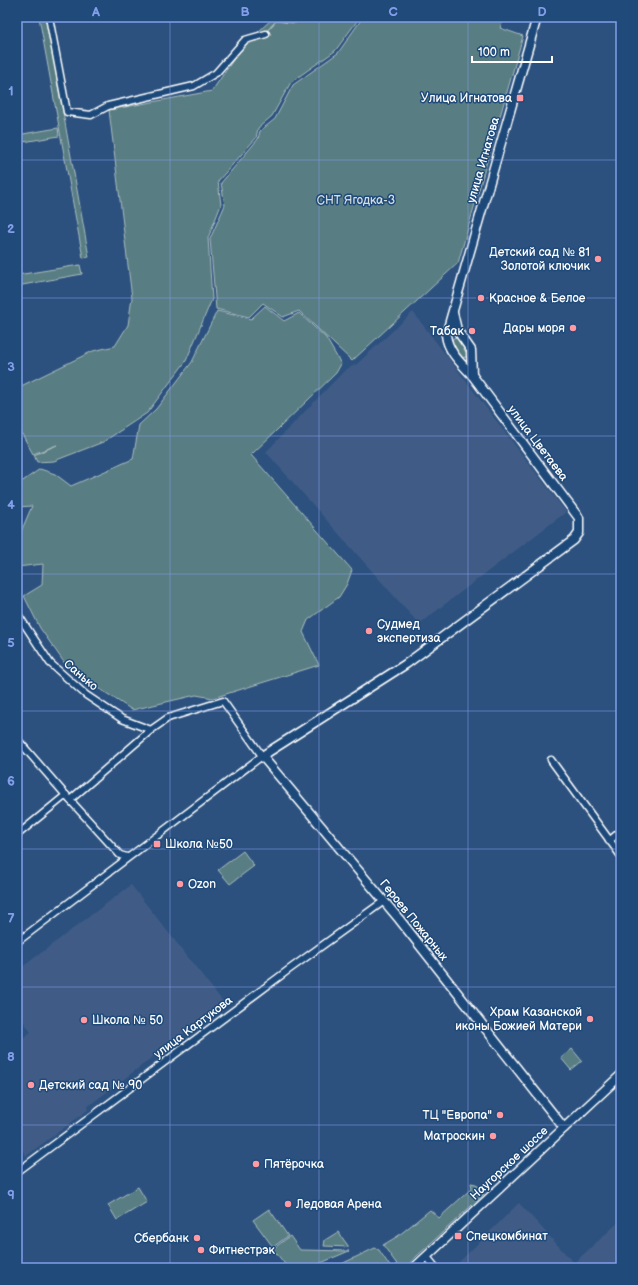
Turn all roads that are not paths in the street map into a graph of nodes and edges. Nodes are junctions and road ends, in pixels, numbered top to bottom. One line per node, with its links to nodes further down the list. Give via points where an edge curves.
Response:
1 (49, 17): 3 (street, via 67,112 91,115 108,106 194,86 216,73 245,40)
2 (537, 17): 4 (main road, улица Игнатова)
3 (266, 34)
4 (453, 310): 5 (main road, улица Игнатова, via 456,330); 6 (main road, улица Игнатова, via 447,330)
5 (461, 336): 6 (street, via 451,335); 7 (main road, улица Игнатова)
6 (448, 342): 8 (main road, улица Цветаева)
7 (471, 354): 8 (street, via 467,361); 9 (main road)
8 (458, 361): 9 (main road, улица Цветаева)
9 (472, 375): 13 (main road, улица Цветаева, via 575,512 579,518 579,532 574,540 424,650)
10 (17, 613): 11 (street, Санько, via 50,663 80,690 122,719)
11 (151, 730): 13 (street, via 168,718 223,701); 15 (street)
12 (17, 739): 15 (street)
13 (262, 756): 19 (street); 21 (main road, Героев Пожарных)
14 (551, 760): 18 (street)
15 (68, 797): 17 (street); 19 (street, via 120,855)
16 (621, 831): 18 (street)
17 (17, 835)
18 (609, 841): 20 (street)
19 (127, 856): 22 (street)
20 (621, 856)
21 (384, 901): 24 (main road, Героев Пожарных); 25 (street, улица Картукова)
22 (17, 942)
23 (621, 1075): 24 (main road, Наугорское шоссе)
24 (564, 1128): 26 (main road, Наугорское шоссе)
25 (17, 1172)
26 (427, 1257): 27 (main road, Наугорское шоссе); 28 (street)
27 (414, 1268)
28 (436, 1268)

